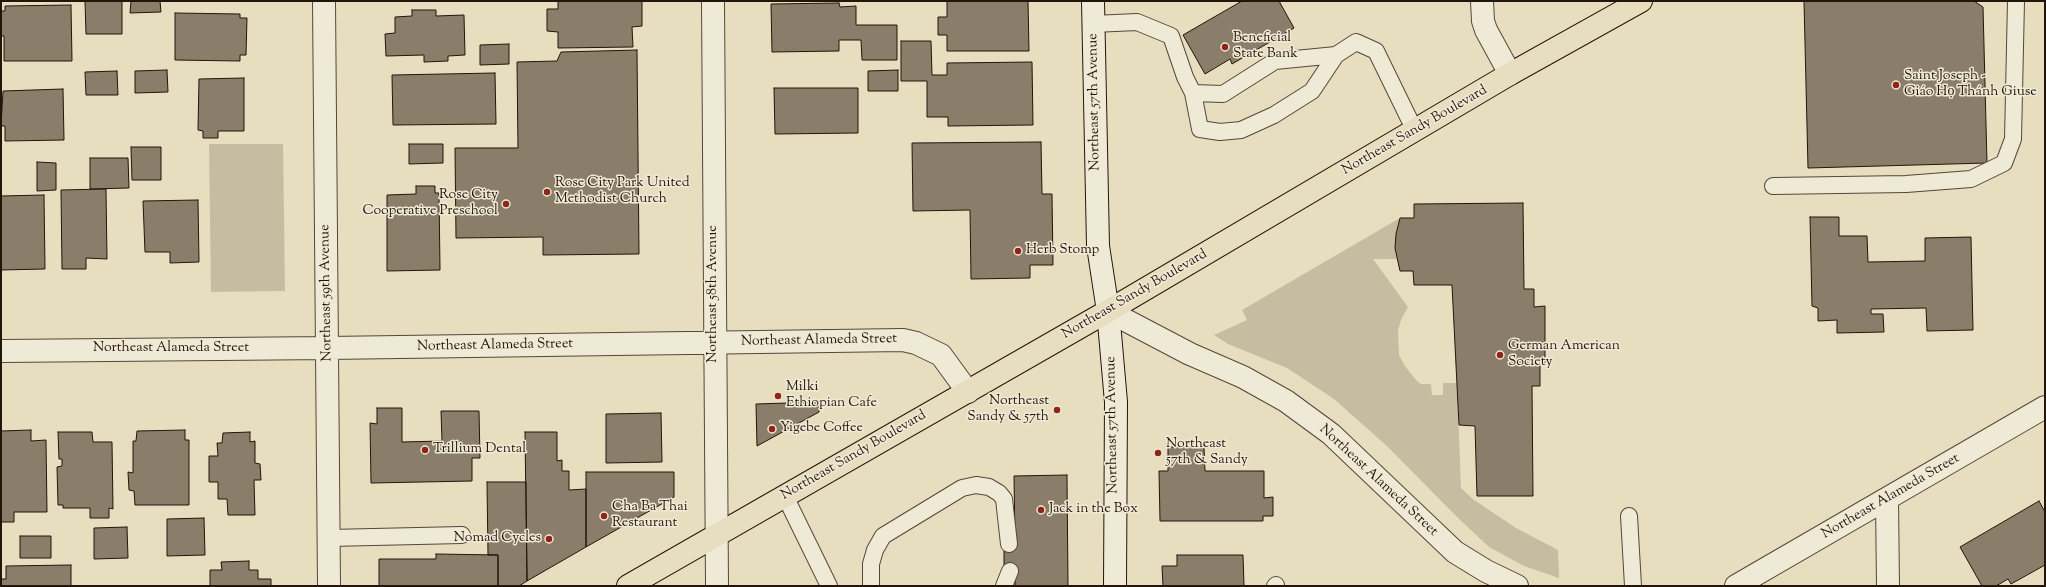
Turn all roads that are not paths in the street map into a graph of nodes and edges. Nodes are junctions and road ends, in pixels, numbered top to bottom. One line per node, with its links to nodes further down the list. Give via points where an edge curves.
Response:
1 (324, 1): 15 (street, Northeast 59th Avenue)
2 (713, 1): 14 (street, Northeast 58th Avenue)
3 (1093, 1): 7 (street, Northeast 57th Avenue)
4 (1482, 1): 9 (street, via 1486,30)
5 (1641, 1): 9 (main road, Northeast Sandy Boulevard)
6 (2016, 1): 12 (lane, via 2013,139 2004,163 1971,180 1906,184)
7 (1093, 24): 10 (lane, via 1137,22 1171,36); 13 (street, Northeast 57th Avenue, via 1098,246)
8 (1336, 55): 10 (lane, via 1275,61 1223,94); 10 (lane, via 1312,91 1274,115 1241,130 1220,132 1200,129); 11 (lane, via 1356,42 1376,51)
9 (1510, 74): 11 (main road, Northeast Sandy Boulevard)
10 (1193, 93)
11 (1415, 131): 13 (main road, Northeast Sandy Boulevard)
12 (1773, 186)
13 (1108, 311): 17 (main road, Northeast Sandy Boulevard); 27 (street, Northeast Alameda Street, via 1190,354 1243,377 1286,401 1331,434 1455,552); 34 (street, Northeast 57th Avenue, via 1116,402)
14 (714, 342): 15 (street, Northeast Alameda Street); 17 (street, Northeast Alameda Street, via 903,340 941,355); 22 (street, Northeast 58th Avenue)
15 (328, 348): 16 (street, Northeast Alameda Street); 24 (street, Northeast 59th Avenue)
16 (1, 351)
17 (968, 392): 19 (main road, Northeast Sandy Boulevard)
18 (2045, 407): 20 (street, Northeast Alameda Street)
19 (785, 496): 22 (main road, Northeast Sandy Boulevard); 31 (lane)
20 (1887, 499): 36 (street, Northeast Alameda Street); 37 (street)
21 (1629, 516): 35 (lane)
22 (716, 534): 29 (main road, Northeast Sandy Boulevard); 30 (street, Northeast 58th Avenue)
23 (462, 535): 24 (lane)
24 (329, 538): 28 (street, Northeast 59th Avenue)
25 (1009, 544): 32 (lane, via 1004,499 999,493 989,487 976,485 962,488 883,536 871,564)
26 (1010, 571): 33 (lane)
27 (1515, 585)
28 (329, 586)
29 (628, 586)
30 (717, 586)
31 (829, 586)
32 (871, 586)
33 (1004, 586)
34 (1115, 586)
35 (1633, 586)
36 (1736, 586)
37 (1888, 586)

